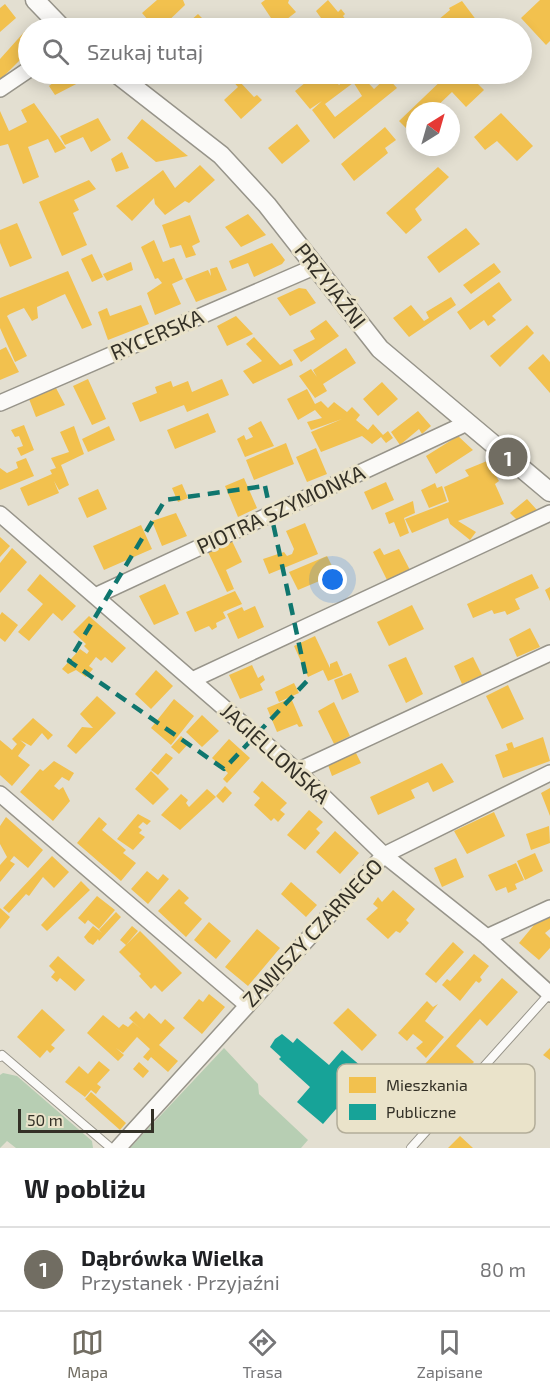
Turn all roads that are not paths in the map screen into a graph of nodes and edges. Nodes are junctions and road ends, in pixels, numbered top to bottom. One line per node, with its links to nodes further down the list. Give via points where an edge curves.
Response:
1 (35, 0): 2 (street)
2 (52, 18)
3 (18, 77): 5 (street)
4 (130, 84): 6 (street, PRZYJAŹNI, via 221,155 267,205)
5 (0, 89)
6 (314, 267): 7 (street, RYCERSKA); 8 (street, PRZYJAŹNI, via 380,349)
7 (0, 403)
8 (467, 423): 9 (street, PRZYJAŹNI); 12 (street, PIOTRA SZYMONKA)
9 (550, 492)
10 (550, 513): 14 (street)
11 (0, 514): 12 (street, JAGIELLOŃSKA)
12 (95, 596): 14 (street, JAGIELLOŃSKA)
13 (550, 653): 15 (street)
14 (192, 680): 15 (street, JAGIELLOŃSKA)
15 (297, 771): 18 (street, JAGIELLOŃSKA)
16 (550, 773): 18 (street, ZAWISZY CZARNEGO)
17 (0, 794): 22 (street)
18 (384, 855): 20 (street, JAGIELLOŃSKA); 22 (street, ZAWISZY CZARNEGO)
19 (550, 908): 20 (street)
20 (487, 937): 21 (street, JAGIELLOŃSKA)
21 (550, 993): 24 (lane)
22 (247, 1005): 27 (street, ZAWISZY CZARNEGO)
23 (1, 1054): 26 (lane)
24 (486, 1064)
25 (424, 1133): 28 (lane)
26 (111, 1148)
27 (118, 1148)
28 (411, 1148)

